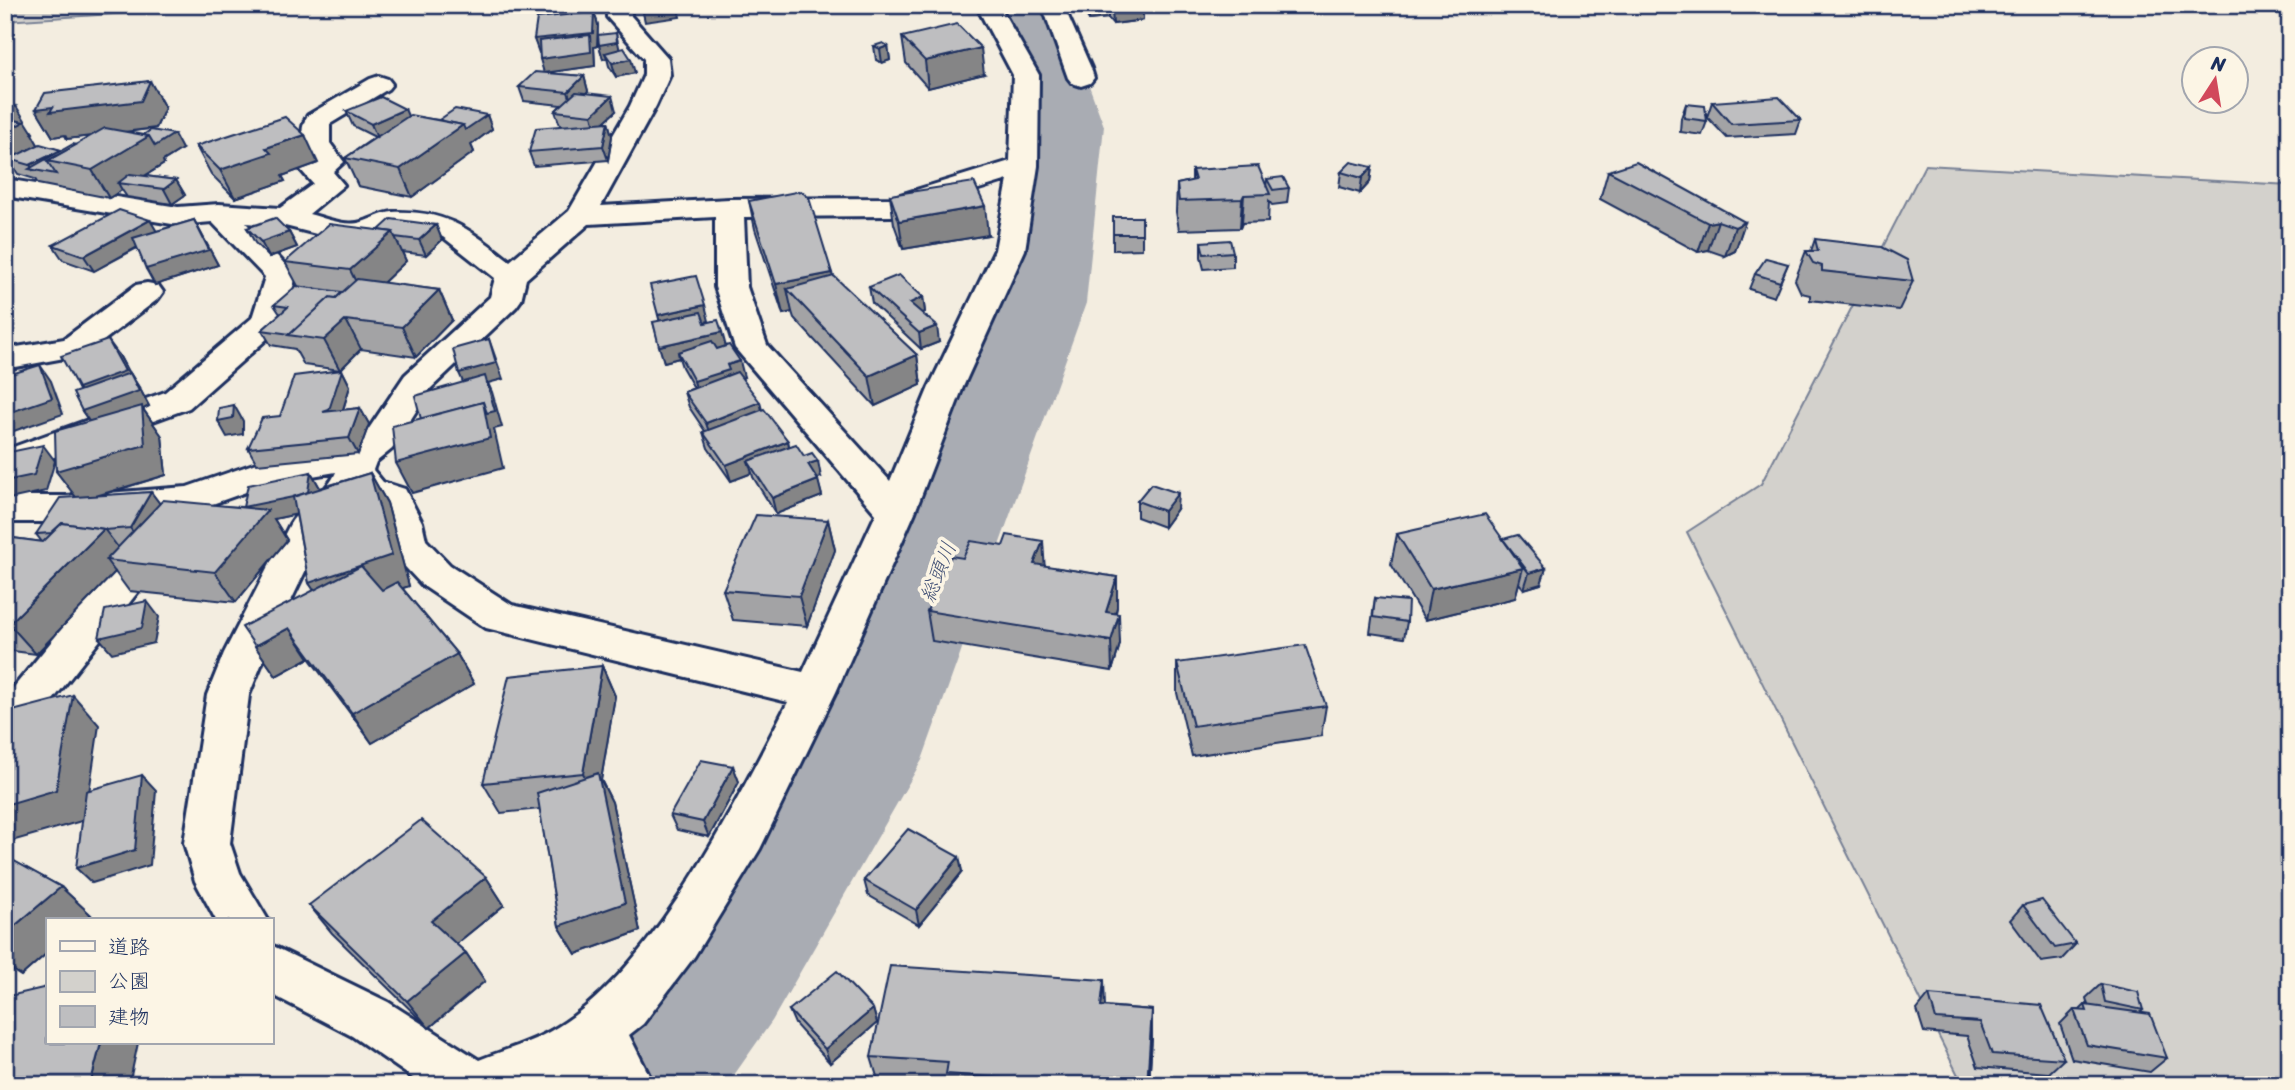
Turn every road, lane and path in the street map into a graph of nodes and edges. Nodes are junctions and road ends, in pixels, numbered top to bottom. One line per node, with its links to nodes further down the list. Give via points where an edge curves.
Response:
1 (619, 5): 12 (street, via 619,17 656,58 656,75)
2 (1052, 6): 3 (street); 4 (street)
3 (1005, 9): 7 (street, via 1026,75)
4 (1081, 78)
5 (379, 84): 13 (street, via 317,121 316,142 330,162 315,170 330,185)
6 (34, 163): 8 (street)
7 (1024, 166): 10 (street, via 892,207); 21 (street, via 1010,250 946,387)
8 (5, 177)
9 (5, 187): 11 (street, via 178,216)
10 (729, 208): 12 (street); 21 (street, via 732,287 751,348)
11 (219, 214): 13 (street); 17 (street, via 282,276 267,322 177,400)
12 (581, 216): 14 (street)
13 (286, 217): 14 (street, via 344,232 363,232 392,221 431,224 453,231)
14 (511, 276): 18 (street, via 505,300 417,382 379,441)
15 (147, 292): 16 (street, via 74,347)
16 (5, 359)
17 (5, 463)
18 (356, 463): 19 (street, via 265,472); 22 (street, via 370,491 392,498 408,545 436,575 500,617); 24 (street, via 346,490 309,524 228,695 207,843 219,881)
19 (190, 499): 20 (street); 23 (street)
20 (5, 509)
21 (896, 512): 22 (street)
22 (816, 692): 28 (street, via 743,835 676,941 625,1007 568,1050)
23 (5, 730)
24 (242, 918)
25 (273, 969): 27 (street, via 370,1019)
26 (617, 1066): 28 (street)
27 (470, 1085)
28 (485, 1085)

